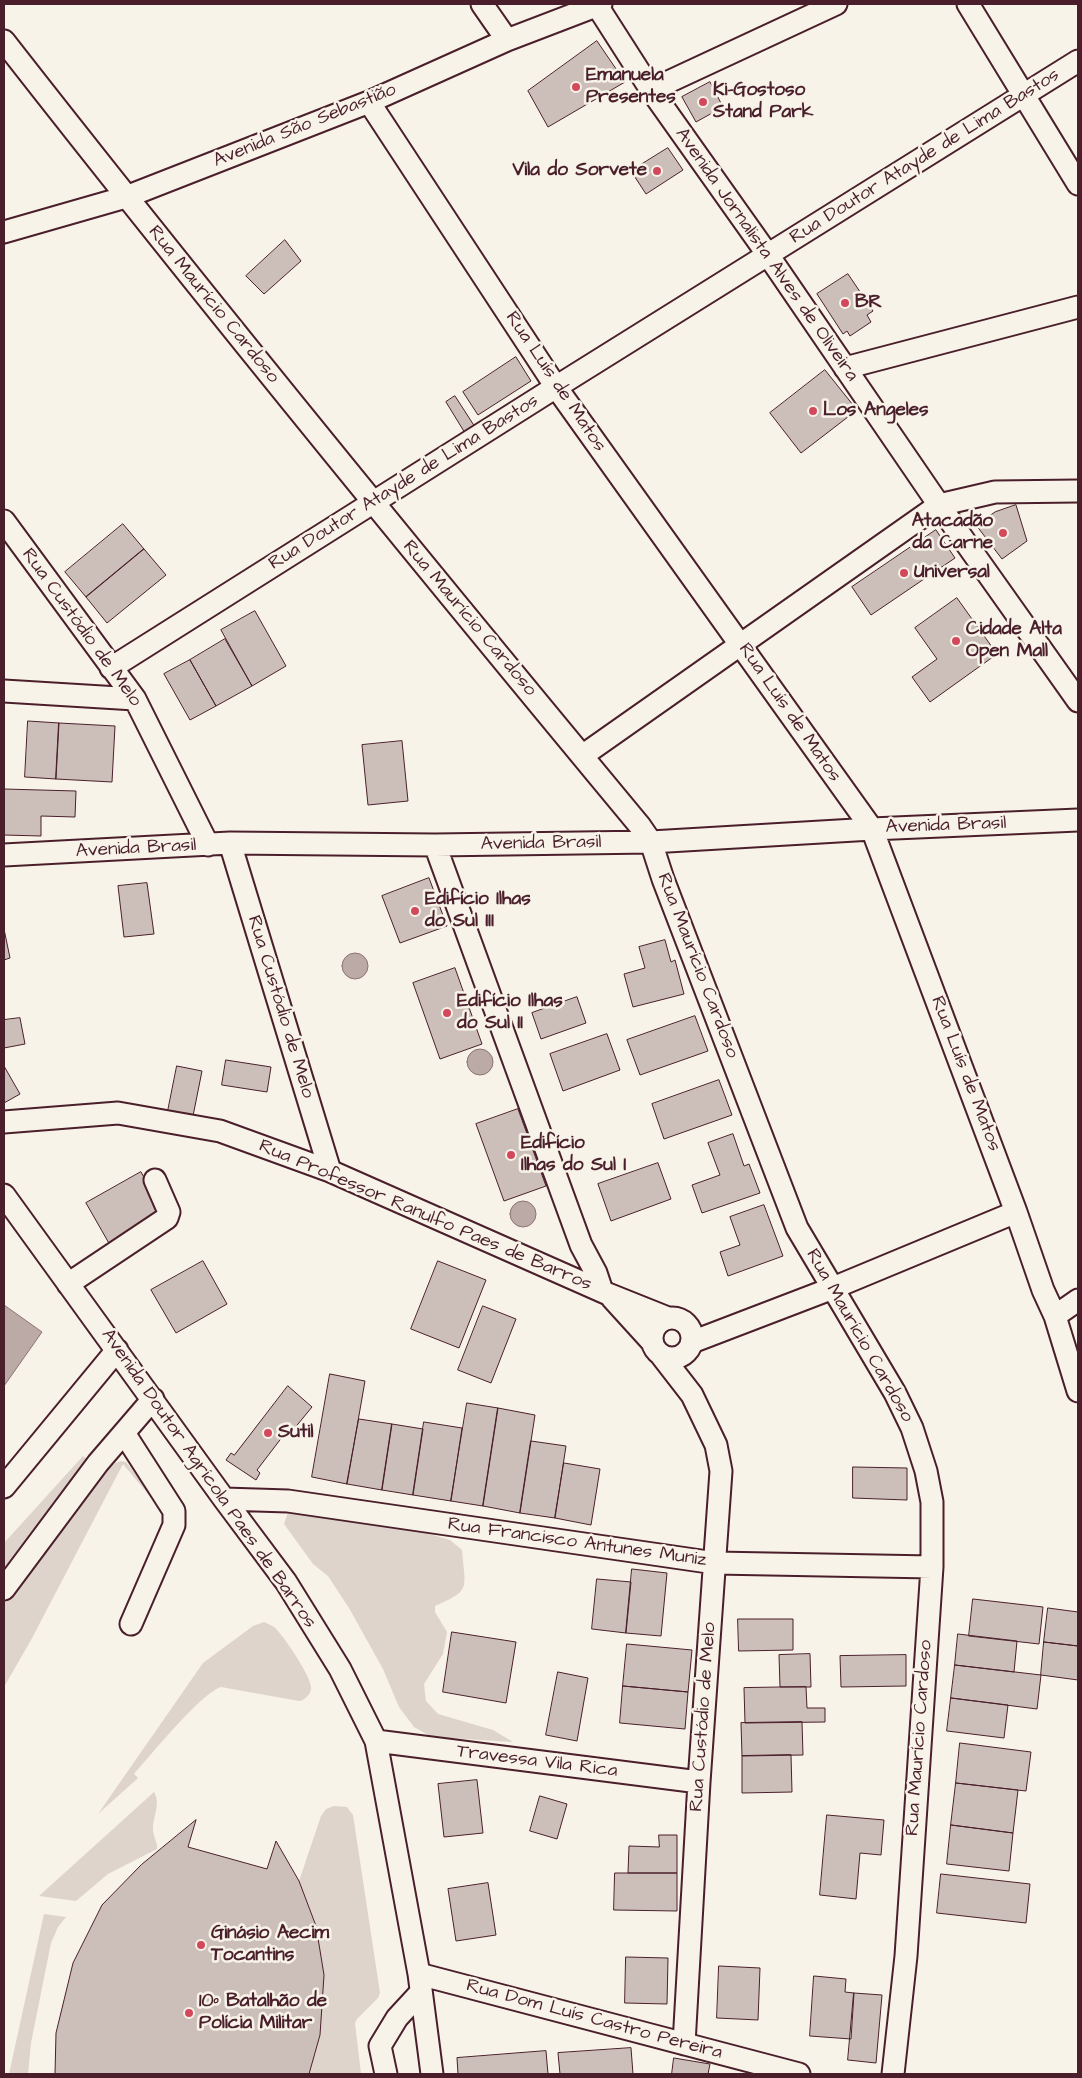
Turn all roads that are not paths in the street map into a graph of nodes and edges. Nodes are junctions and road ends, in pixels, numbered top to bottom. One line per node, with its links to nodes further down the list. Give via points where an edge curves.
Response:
1 (482, 4): 5 (street)
2 (598, 4): 5 (street, Avenida São Sebastião); 8 (street, Avenida Jornalista Alves de Oliveira)
3 (836, 4): 8 (street)
4 (968, 4): 9 (street)
5 (507, 40): 10 (street, Avenida São Sebastião)
6 (4, 41): 12 (street, Rua Maurício Cardoso)
7 (1078, 61): 9 (street, Rua Doutor Atayde de Lima Bastos)
8 (651, 90): 14 (street, Avenida Jornalista Alves de Oliveira)
9 (1024, 94): 11 (street); 14 (street, Rua Doutor Atayde de Lima Bastos)
10 (369, 102): 12 (street, Avenida São Sebastião); 17 (street, Rua Luís de Matos)
11 (1078, 184)
12 (126, 197): 13 (street, Avenida São Sebastião); 19 (street, Rua Maurício Cardoso)
13 (4, 232)
14 (768, 255): 16 (street, Avenida Jornalista Alves de Oliveira); 17 (street, Rua Doutor Atayde de Lima Bastos)
15 (1078, 307): 16 (street)
16 (845, 368): 20 (street, Avenida Jornalista Alves de Oliveira)
17 (556, 387): 19 (street, Rua Doutor Atayde de Lima Bastos); 22 (street, Rua Luís de Matos)
18 (1078, 491): 20 (street, via 995,492)
19 (373, 504): 23 (street, Rua Doutor Atayde de Lima Bastos); 27 (street, Rua Maurício Cardoso)
20 (939, 505): 22 (street); 26 (street, Avenida Jornalista Alves de Oliveira)
21 (4, 521): 23 (street, Rua Custódio de Melo)
22 (741, 645): 27 (street); 29 (street, Rua Luís de Matos)
23 (111, 668): 25 (street, Rua Custódio de Melo)
24 (4, 691): 25 (street)
25 (135, 699): 32 (street, Rua Custódio de Melo)
26 (1078, 701)
27 (582, 756): 30 (street, Rua Maurício Cardoso)
28 (1078, 820): 29 (street, Avenida Brasil)
29 (872, 829): 30 (street, Avenida Brasil); 39 (street, Rua Luís de Matos)
30 (651, 842): 33 (street, Avenida Brasil); 43 (street, Rua Maurício Cardoso, via 797,1228)
31 (230, 843): 32 (street, Avenida Brasil); 33 (street, Avenida Brasil); 36 (street, Rua Custódio de Melo)
32 (208, 845): 34 (street, Avenida Brasil)
33 (436, 845): 40 (street)
34 (4, 856)
35 (4, 1122): 36 (street, Rua Professor Ranulfo Paes de Barros, via 118,1113 220,1131)
36 (330, 1171): 41 (street, Rua Professor Ranulfo Paes de Barros)
37 (154, 1180): 42 (street, via 169,1212 167,1218)
38 (4, 1194): 42 (street, Avenida Doutor Agrícola Paes de Barros)
39 (1016, 1212): 43 (street); 46 (street, Rua Luís de Matos, via 1043,1290)
40 (580, 1245): 41 (street); 44 (street)
41 (571, 1278): 44 (street, Rua Professor Ranulfo Paes de Barros)
42 (68, 1284): 51 (street, Avenida Doutor Agrícola Paes de Barros)
43 (833, 1288): 48 (street); 59 (street, Rua Maurício Cardoso, via 912,1428 932,1502)
44 (605, 1293): 47 (street, Rua Professor Ranulfo Paes de Barros); 50 (street, Rua Professor Ranulfo Paes de Barros)
45 (1078, 1300): 46 (street)
46 (1056, 1316): 52 (street, Rua Luís de Matos)
47 (675, 1319): 48 (street, Rua Professor Ranulfo Paes de Barros); 49 (street, via 689,1326); 50 (street, via 655,1327 652,1334)
48 (725, 1329): 49 (street)
49 (688, 1348): 50 (street, via 677,1358 669,1358); 53 (street, Rua Custódio de Melo)
50 (657, 1349): 53 (street, Rua Custódio de Melo)
51 (117, 1350): 54 (street, Avenida Doutor Agrícola Paes de Barros); 56 (street)
52 (1078, 1391)
53 (692, 1395): 58 (street, Rua Custódio de Melo, via 716,1445 721,1471)
54 (153, 1400): 55 (street); 57 (street, Avenida Doutor Agrícola Paes de Barros)
55 (124, 1433): 60 (street); 61 (street, via 174,1512 174,1525)
56 (4, 1487)
57 (224, 1499): 58 (street, Rua Francisco Antunes Muniz, via 288,1501); 62 (street, Avenida Doutor Agrícola Paes de Barros, via 286,1582 340,1669)
58 (715, 1563): 59 (street, Rua Francisco Antunes Muniz); 63 (street, Rua Custódio de Melo)
59 (932, 1567): 70 (street, Rua Maurício Cardoso, via 906,1956)
60 (4, 1589)
61 (131, 1624)
62 (376, 1742): 63 (street, Travessa Vila Rica); 64 (street, Avenida Doutor Agrícola Paes de Barros)
63 (699, 1782): 65 (street, Rua Custódio de Melo)
64 (420, 1983): 65 (street, Rua Dom Luís Castro Pereira); 67 (street, via 380,2046); 68 (street, Avenida Doutor Agrícola Paes de Barros)
65 (684, 2044): 66 (street, Rua Dom Luís Castro Pereira)
66 (723, 2065): 69 (street, Rua Dom Luís Castro Pereira)
67 (386, 2074)
68 (432, 2074)
69 (799, 2074)
70 (893, 2074)

